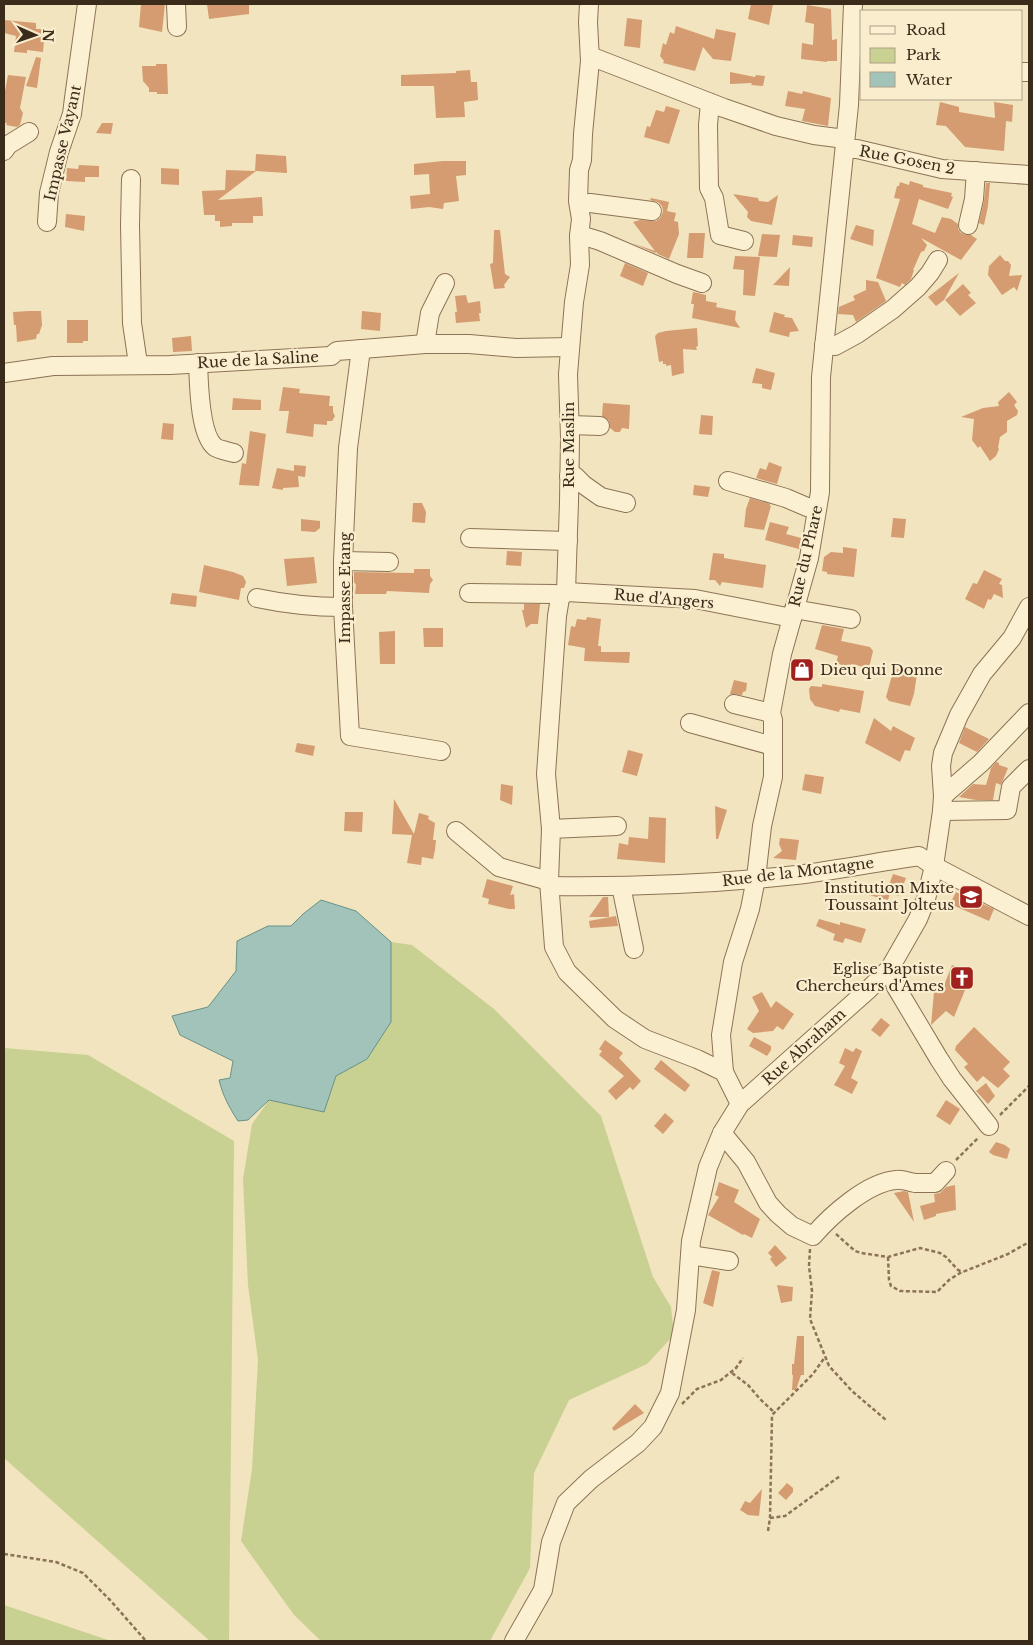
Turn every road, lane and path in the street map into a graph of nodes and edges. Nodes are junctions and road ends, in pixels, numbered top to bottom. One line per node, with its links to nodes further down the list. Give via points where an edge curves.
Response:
1 (87, 4): 16 (street, Impasse Vayant, via 72,114 49,193)
2 (176, 4): 5 (street)
3 (589, 4): 6 (street, Rue Maslin)
4 (853, 4): 9 (street, Rue du Phare)
5 (177, 27)
6 (590, 56): 7 (street, Rue Gosen 2); 14 (street, Rue Maslin, via 579,170)
7 (710, 103): 9 (street, Rue Gosen 2, via 776,126); 19 (street, via 709,188 714,198 720,235)
8 (29, 132): 10 (street)
9 (845, 144): 11 (street, Rue Gosen 2, via 857,150 935,168); 24 (street, Rue du Phare)
10 (4, 151)
11 (976, 171): 12 (street, Rue Gosen 2); 17 (street)
12 (1029, 176)
13 (131, 178): 28 (street, via 132,323)
14 (579, 204): 15 (street); 18 (street, Rue Maslin)
15 (652, 211)
16 (47, 222)
17 (968, 225)
18 (579, 236): 22 (street, via 600,241); 25 (street, Rue Maslin, via 580,265)
19 (744, 241)
20 (938, 260): 24 (street, via 918,287 893,309 835,346)
21 (445, 283): 23 (street, via 430,313)
22 (702, 284)
23 (426, 344): 25 (street, Rue de la Saline); 26 (street, Rue de la Saline)
24 (824, 345): 36 (street, Rue du Phare)
25 (570, 347): 30 (street, Rue Maslin)
26 (360, 349): 27 (street, Rue de la Saline, via 337,351 332,356); 39 (street, Impasse Etang, via 348,448)
27 (198, 363): 28 (street, Rue de la Saline); 32 (street, via 203,424 215,447)
28 (138, 364): 29 (street, Rue de la Saline, via 53,366)
29 (4, 373)
30 (570, 425): 31 (street); 33 (street, Rue Maslin)
31 (600, 426)
32 (234, 453)
33 (569, 476): 35 (street, via 575,476 601,497); 38 (street, Rue Maslin)
34 (728, 481): 36 (street)
35 (626, 502)
36 (817, 508): 46 (street, Rue du Phare)
37 (470, 538): 38 (street)
38 (568, 541): 42 (street, Rue Maslin)
39 (343, 560): 40 (street); 44 (street, Impasse Etang)
40 (389, 562)
41 (469, 593): 42 (street, Rue d'Angers)
42 (563, 595): 46 (street, Rue d'Angers, via 695,599); 57 (street, Rue Maslin, via 557,616 546,774)
43 (257, 598): 44 (street)
44 (343, 607): 53 (street, Impasse Etang, via 350,736)
45 (1029, 607): 55 (street, Rue Abraham, via 1012,638 982,674 959,715 943,753)
46 (793, 614): 47 (street, Rue d'Angers); 50 (street, Rue du Phare, via 782,654)
47 (851, 619)
48 (734, 704): 50 (street)
49 (1029, 713): 55 (street)
50 (772, 714): 52 (street, Rue du Phare)
51 (690, 723): 52 (street)
52 (773, 746): 60 (street, Rue du Phare, via 773,776 762,826)
53 (441, 751)
54 (1029, 769): 55 (street, via 1011,786 1007,810)
55 (943, 803): 59 (street, Rue Abraham)
56 (617, 826): 57 (street)
57 (551, 830): 61 (street, Rue Maslin)
58 (456, 831): 61 (street, Rue de la Montagne, via 499,867)
59 (934, 866): 60 (street, Rue de la Montagne, via 919,856 797,875); 63 (street, Rue de la Montagne); 65 (street, Rue Abraham, via 918,919)
60 (756, 878): 62 (street, Rue de la Montagne); 66 (street, Rue du Phare, via 733,962 721,1035)
61 (550, 883): 62 (street, Rue de la Montagne); 66 (street, Rue Maslin, via 554,947 566,972 614,1020 644,1039)
62 (621, 886): 64 (street)
63 (1029, 916)
64 (634, 949)
65 (890, 968): 67 (street, Rue Abraham); 68 (street, via 896,987 939,1059)
66 (724, 1072): 67 (street)
67 (740, 1104): 69 (street, Rue Abraham)
68 (990, 1126)
69 (722, 1133): 71 (street, via 746,1162 768,1203 778,1214 792,1226); 73 (street, Rue Abraham, via 708,1167)
70 (946, 1171): 71 (street, via 934,1183 896,1180 878,1184 852,1200)
71 (818, 1229): 74 (path, via 855,1251); 77 (path, via 810,1242 810,1319)
72 (1029, 1242): 76 (path)
73 (690, 1255): 75 (street); 80 (street, Rue Abraham, via 686,1310 670,1393)
74 (888, 1257): 76 (path, via 920,1248 940,1253); 76 (path, via 890,1286 900,1290 937,1292)
75 (729, 1261)
76 (963, 1272)
77 (825, 1357): 81 (path, via 813,1374); 82 (path, via 852,1391)
78 (743, 1358): 80 (path, via 721,1380 697,1389 684,1403 677,1407)
79 (732, 1373): 81 (path)
80 (665, 1403): 88 (street, Rue Abraham, via 652,1427 638,1443 590,1479 566,1503 551,1542 543,1590)
81 (774, 1413): 84 (path)
82 (886, 1420)
83 (840, 1476): 84 (path, via 785,1516)
84 (770, 1518): 85 (path)
85 (768, 1531)
86 (4, 1553): 87 (path, via 56,1562 83,1573)
87 (146, 1641)
88 (514, 1641)

